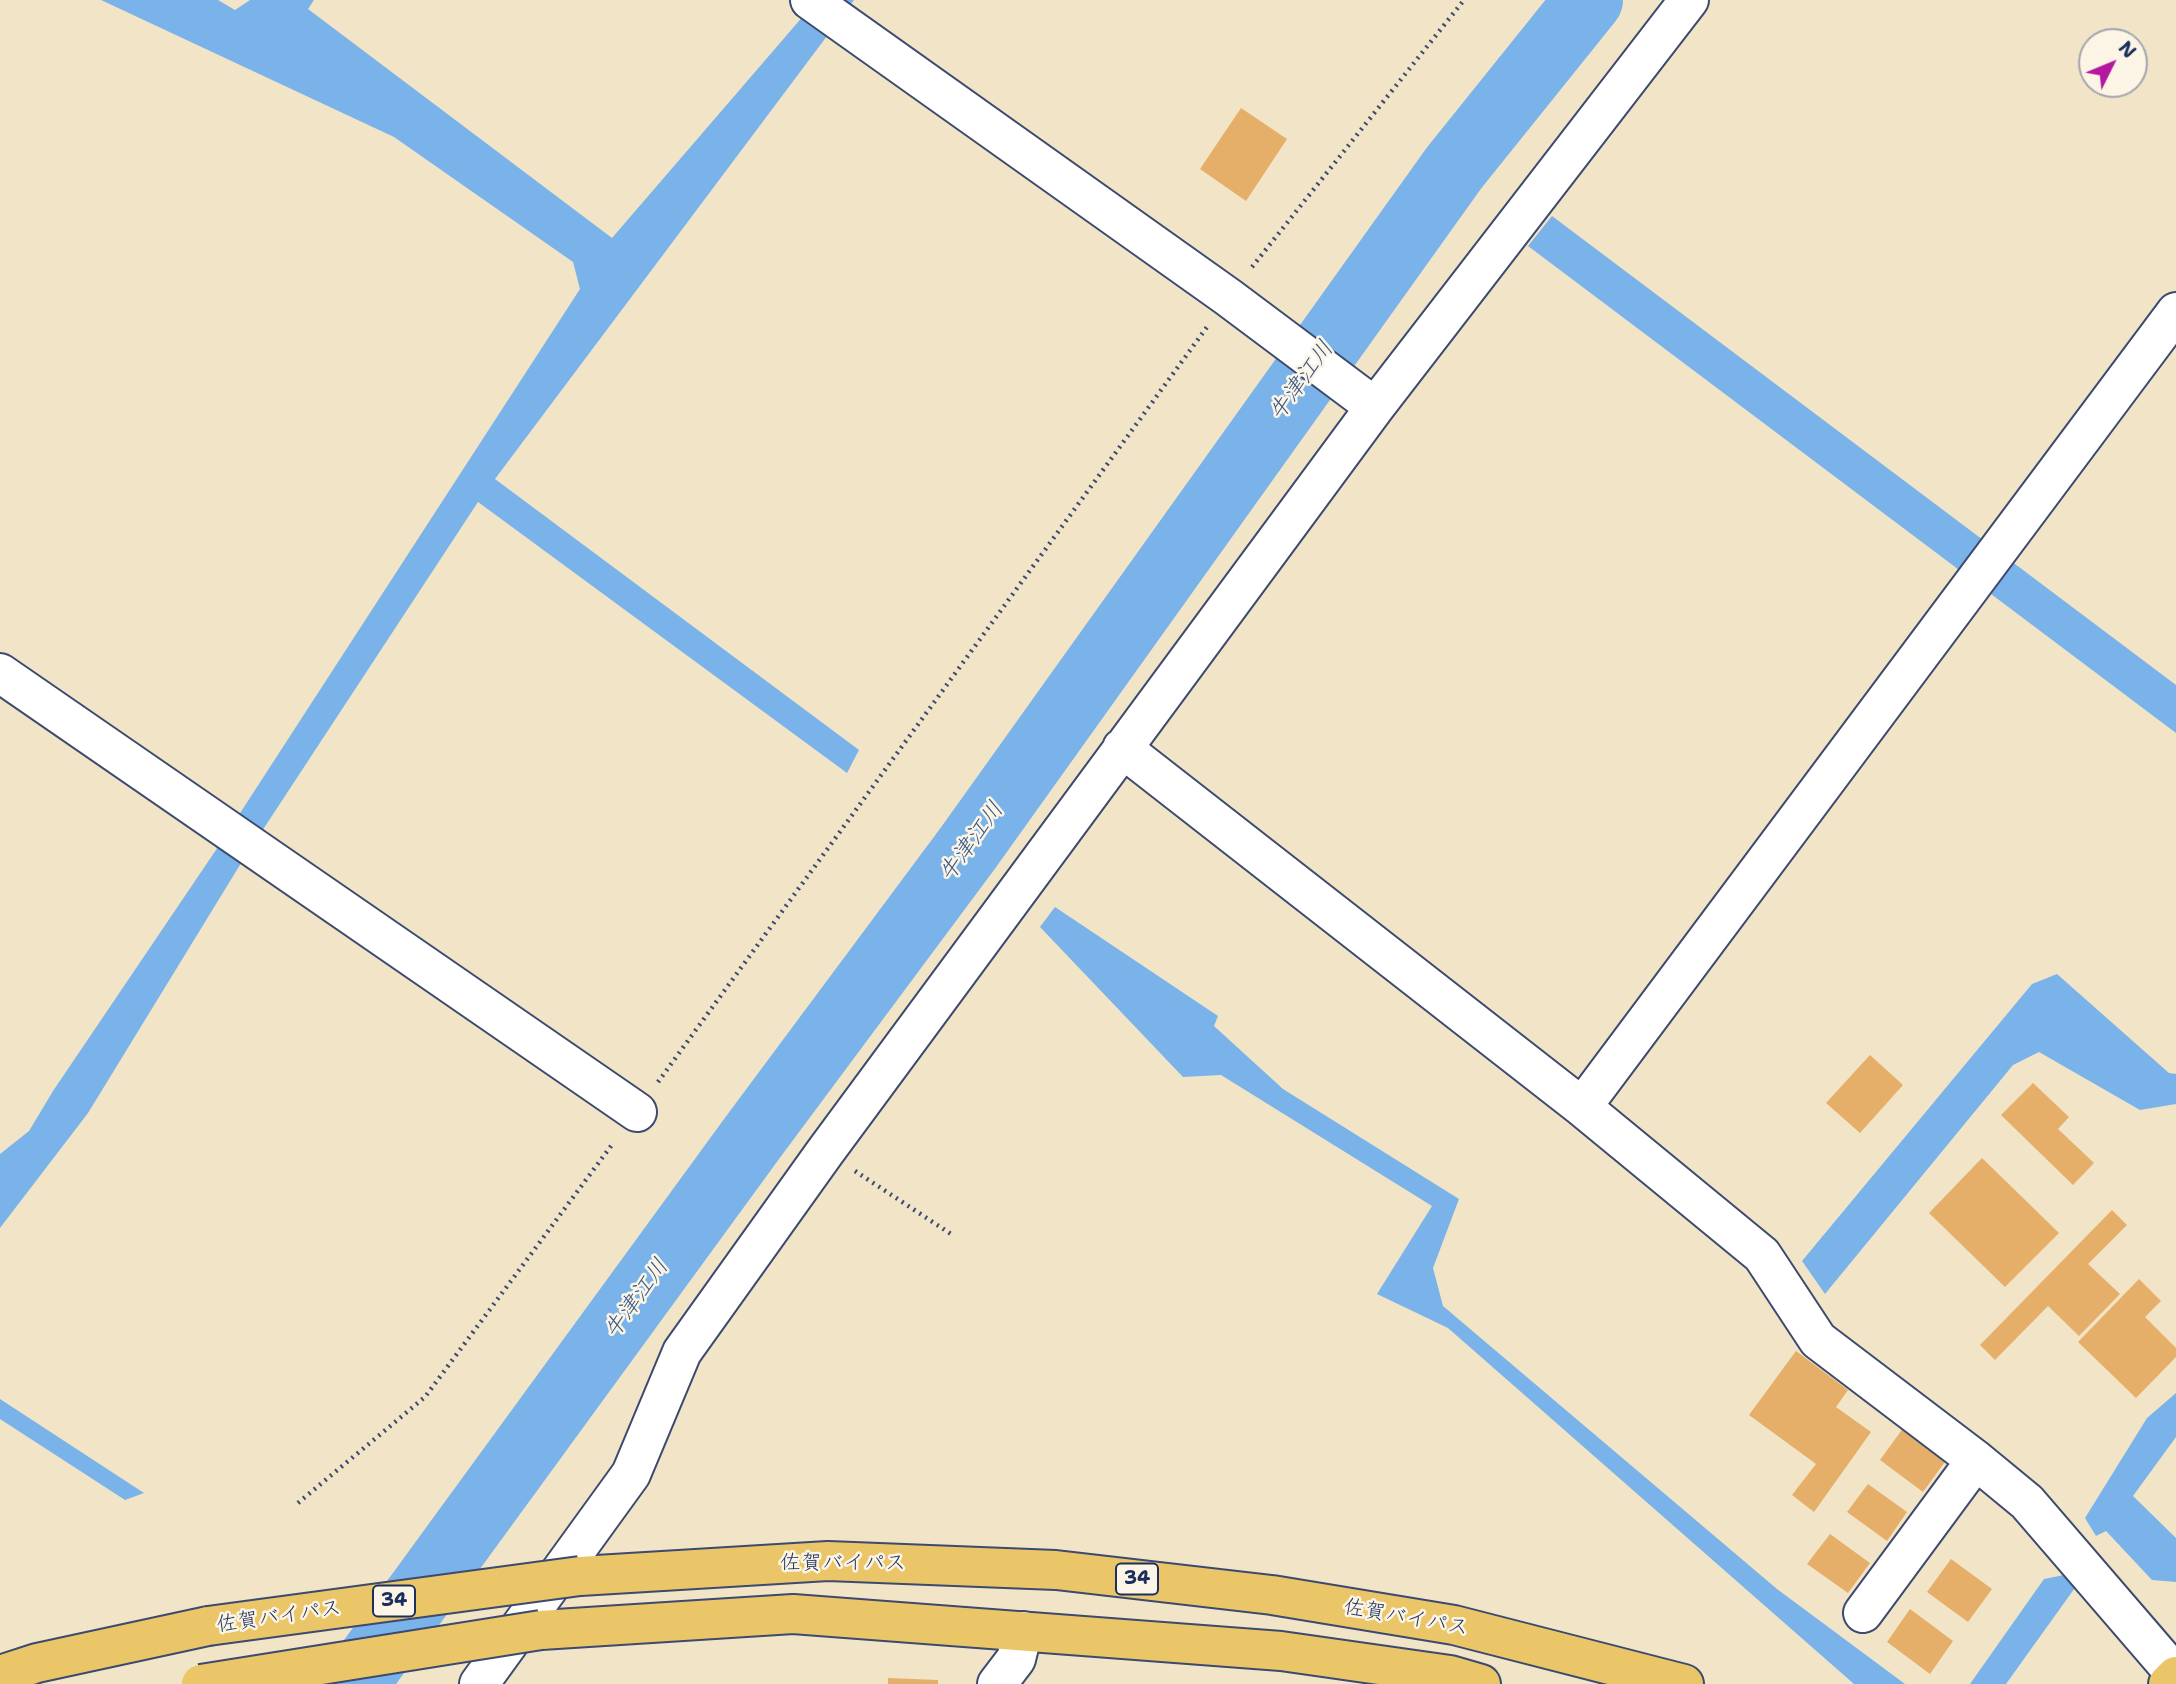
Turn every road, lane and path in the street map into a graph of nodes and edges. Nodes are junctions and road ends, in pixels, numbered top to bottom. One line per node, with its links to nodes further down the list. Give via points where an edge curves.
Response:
1 (810, 0): 4 (street)
2 (1464, 0): 4 (path)
3 (1689, 0): 6 (street)
4 (1228, 297): 6 (street); 10 (path)
5 (2176, 312): 9 (street)
6 (1375, 407): 8 (street)
7 (0, 673): 10 (street)
8 (1122, 748): 9 (street); 11 (street)
9 (1581, 1107): 13 (street, via 1762,1255 1818,1340)
10 (636, 1112): 14 (path, via 425,1397)
11 (825, 1152): 12 (path); 20 (street, via 682,1352 631,1474)
12 (951, 1234)
13 (1976, 1460): 15 (street); 18 (street, via 2027,1502)
14 (298, 1503)
15 (1863, 1613)
16 (1023, 1631): 19 (main road, bridge, via 793,1614 541,1630); 21 (street, via 1016,1659); 22 (main road, via 1281,1651 1450,1675)
17 (0, 1675): 23 (main road, 佐賀バイパス / 34, bridge, via 208,1626 580,1576 828,1561 1056,1570 1272,1595 1454,1625)
18 (2176, 1675): 24 (main road)
19 (201, 1684)
20 (479, 1684)
21 (997, 1684)
22 (1481, 1684)
23 (1684, 1684)
24 (2168, 1684)

